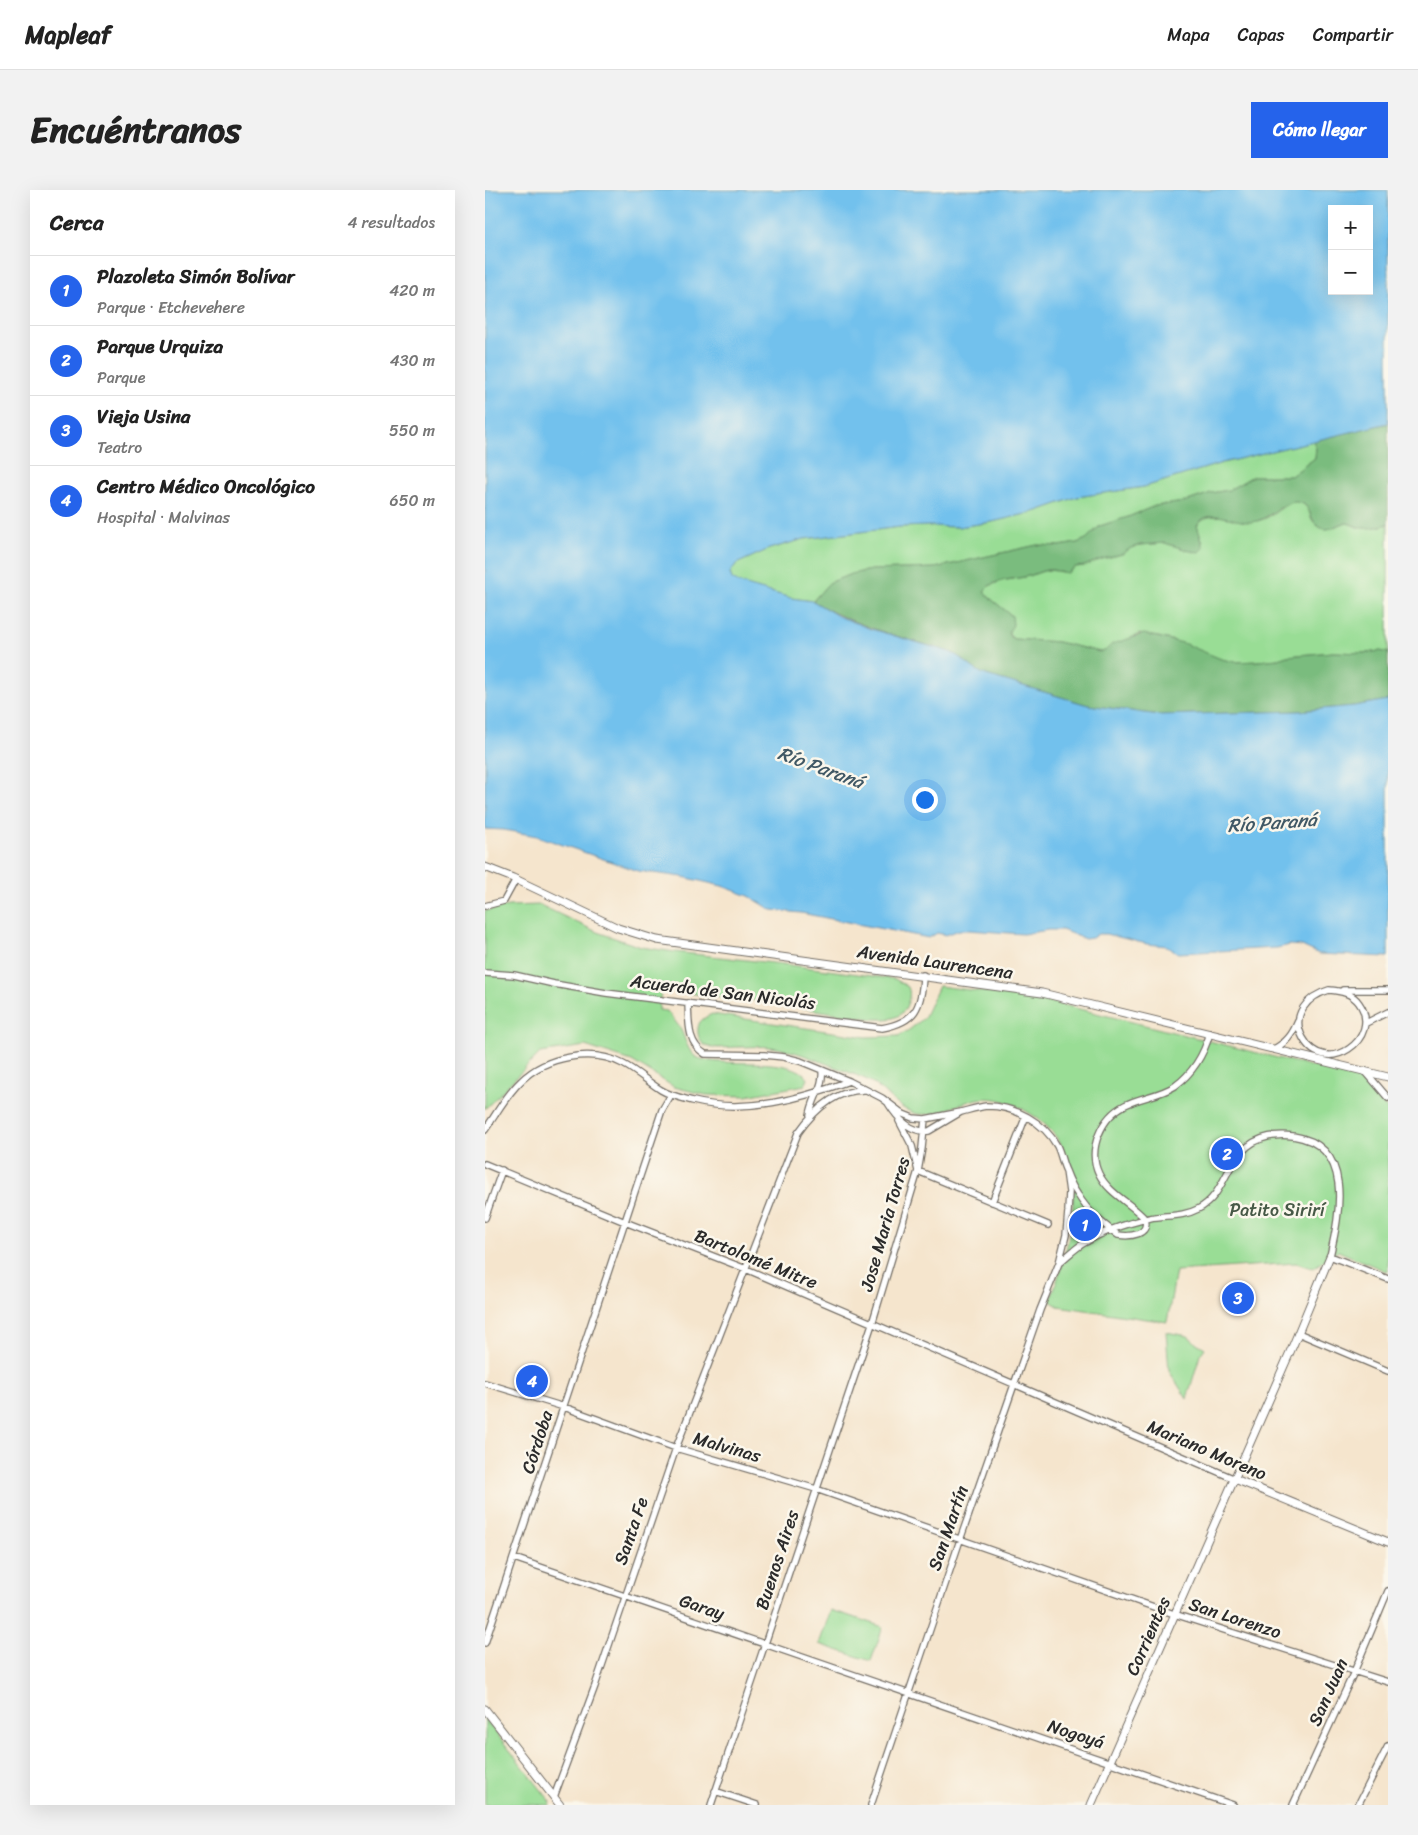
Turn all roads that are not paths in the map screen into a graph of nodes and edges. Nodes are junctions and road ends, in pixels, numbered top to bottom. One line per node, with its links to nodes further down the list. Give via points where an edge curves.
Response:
1 (485, 867): 2 (street, Avenida Laurencena)
2 (517, 879): 3 (street, via 504,901); 5 (street, Avenida Laurencena, via 605,922 657,940)
3 (485, 906)
4 (485, 973): 8 (street, Acuerdo de San Nicolás)
5 (923, 975): 8 (street, Acuerdo de San Nicolás, via 919,1003 913,1014 906,1021 882,1028); 12 (street, Avenida Laurencena, via 1042,993)
6 (1341, 990): 7 (street); 10 (street, via 1319,992 1310,998); 11 (street, via 1357,1000 1363,1008)
7 (1388, 990)
8 (688, 1003): 14 (street, via 693,1044 705,1054 784,1056)
9 (1388, 1012): 11 (street)
10 (1300, 1017): 11 (street, via 1299,1026 1307,1044 1314,1051 1332,1055 1350,1049); 13 (street, via 1290,1037)
11 (1366, 1023)
12 (1210, 1033): 13 (street, Avenida Laurencena); 36 (street, via 1201,1057 1183,1079 1161,1093 1114,1112 1097,1138 1095,1160 1099,1173 1112,1191)
13 (1273, 1049): 15 (street, Avenida Laurencena)
14 (822, 1071): 17 (street); 19 (street)
15 (1365, 1071): 16 (street, Avenida Laurencena); 21 (street)
16 (1388, 1077)
17 (849, 1081): 18 (street); 19 (street)
18 (866, 1090): 22 (street); 24 (street, via 848,1091)
19 (816, 1093): 20 (street, via 742,1106 717,1106); 24 (street)
20 (671, 1095): 28 (street, via 615,1060 569,1057 534,1069 521,1080); 37 (street, Córdoba)
21 (1388, 1098)
22 (888, 1103): 26 (street); 27 (street, via 903,1114)
23 (961, 1112): 25 (street, via 986,1106); 27 (street); 29 (street)
24 (811, 1115): 42 (street, Santa Fe, via 798,1133)
25 (1026, 1116): 33 (street, via 1042,1126 1051,1137); 34 (street)
26 (897, 1117): 29 (street); 32 (street, via 912,1146)
27 (925, 1119): 29 (street)
28 (485, 1130)
29 (923, 1132): 32 (street, Jose Maria Torres)
30 (485, 1164): 31 (street, Bartolomé Mitre)
31 (502, 1170): 35 (street); 37 (street, Bartolomé Mitre)
32 (918, 1171): 34 (street); 44 (street, Jose Maria Torres)
33 (1066, 1171): 39 (street, via 1092,1215); 41 (street, San Martín, via 1068,1212)
34 (992, 1202): 38 (street)
35 (485, 1218)
36 (1145, 1219): 39 (street); 39 (street, via 1147,1224 1142,1232 1124,1236); 40 (street, via 1186,1214 1199,1209 1218,1192 1238,1154 1255,1142 1279,1135 1300,1138 1321,1148 1334,1166 1337,1177 1338,1220)
37 (625, 1222): 42 (street, Bartolomé Mitre); 49 (street, Córdoba)
38 (1048, 1225)
39 (1112, 1231): 41 (street, via 1086,1242)
40 (1330, 1256): 43 (street); 45 (street, Corrientes)
41 (1059, 1263): 48 (street, San Martín)
42 (746, 1269): 44 (street, Bartolomé Mitre); 50 (street, Santa Fe)
43 (1388, 1278)
44 (872, 1324): 48 (street, Bartolomé Mitre); 52 (street, Buenos Aires)
45 (1298, 1333): 46 (street); 51 (street, Corrientes)
46 (1388, 1371)
47 (485, 1383): 49 (street, Malvinas)
48 (1015, 1384): 51 (street, Mariano Moreno); 53 (street, San Martín)
49 (564, 1407): 50 (street, Malvinas); 55 (street, Córdoba)
50 (676, 1448): 52 (street, Malvinas); 57 (street, Santa Fe)
51 (1235, 1479): 54 (street, Mariano Moreno); 58 (street, Corrientes)
52 (816, 1489): 53 (street, Malvinas); 60 (street, Buenos Aires)
53 (960, 1540): 58 (street, San Lorenzo); 63 (street, San Martín)
54 (1388, 1542)
55 (514, 1558): 57 (street, Garay); 59 (street, Córdoba)
56 (1388, 1591): 61 (street, San Juan)
57 (624, 1597): 60 (street, Garay); 68 (street, Santa Fe)
58 (1174, 1614): 61 (street, San Lorenzo); 66 (street, Corrientes)
59 (485, 1640)
60 (765, 1644): 63 (street, Garay); 67 (street, Buenos Aires)
61 (1353, 1672): 62 (street, San Lorenzo); 75 (street, San Juan)
62 (1388, 1682)
63 (908, 1694): 66 (street, Nogoyá); 72 (street, San Martín)
64 (485, 1709): 68 (street)
65 (1388, 1746): 76 (street)
66 (1109, 1761): 73 (street, Corrientes); 74 (street, Nogoyá)
67 (715, 1791): 70 (street, Buenos Aires); 71 (street)
68 (553, 1801): 69 (street)
69 (560, 1805)
70 (711, 1805)
71 (757, 1805)
72 (871, 1805)
73 (1091, 1805)
74 (1233, 1805)
75 (1293, 1805)
76 (1358, 1805)

